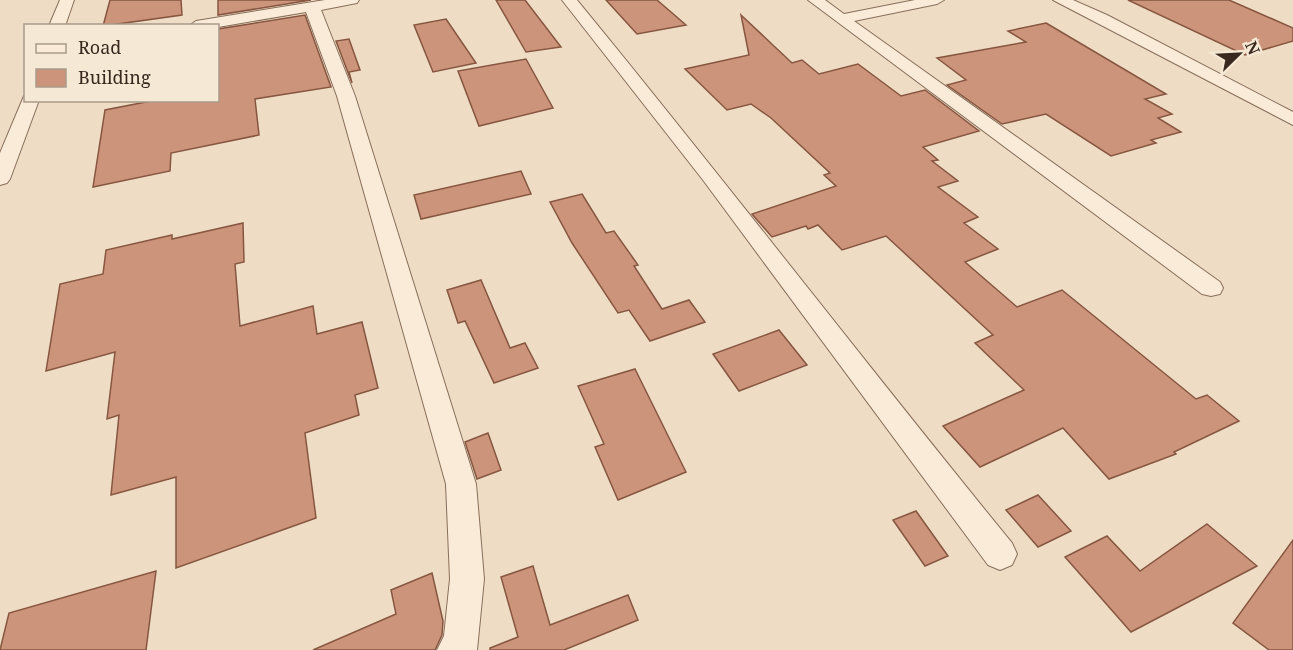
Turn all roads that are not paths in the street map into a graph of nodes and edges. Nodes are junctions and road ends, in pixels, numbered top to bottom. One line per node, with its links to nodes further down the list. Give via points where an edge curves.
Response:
1 (67, 0): 9 (street)
2 (352, 0): 7 (street)
3 (569, 0): 17 (street, via 710,176)
4 (815, 0): 8 (street)
5 (938, 0): 8 (street)
6 (1060, 0): 12 (street, via 1102,18)
7 (312, 7): 10 (street); 18 (street, via 346,96 461,484 467,579 461,645)
8 (842, 19): 16 (street)
9 (58, 24)
10 (208, 24)
11 (29, 102): 13 (street)
12 (1293, 119)
13 (20, 127): 14 (street); 15 (street)
14 (0, 131)
15 (0, 179)
16 (1211, 288)
17 (1000, 554)
18 (455, 650)

